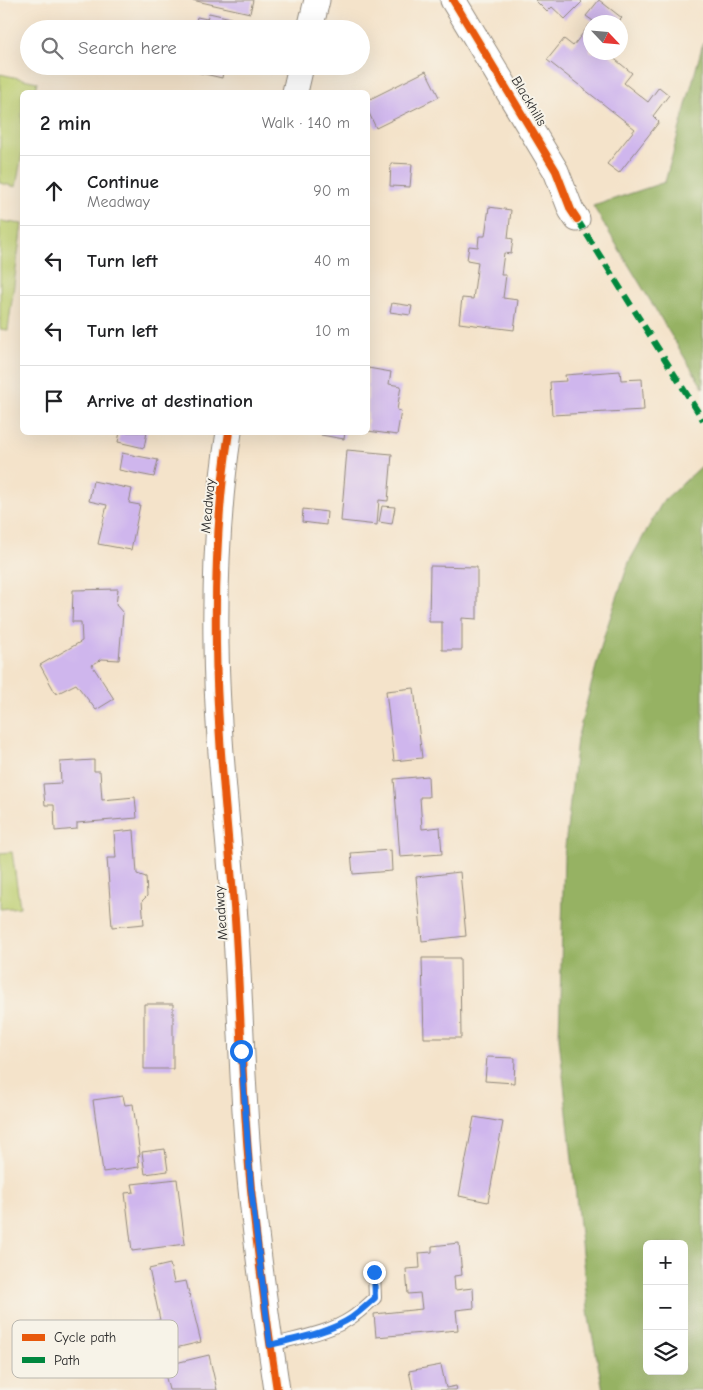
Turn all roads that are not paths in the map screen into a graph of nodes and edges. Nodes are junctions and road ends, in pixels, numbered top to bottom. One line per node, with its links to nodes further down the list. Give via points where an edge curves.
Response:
1 (317, 0): 3 (street)
2 (453, 0): 6 (street, Blackhills, via 556,171)
3 (312, 20)
4 (300, 75): 5 (street)
5 (296, 90)
6 (577, 219)
7 (229, 435): 9 (street, Meadway, via 217,540 216,644 220,733 251,1188)
8 (374, 1272): 9 (lane, via 375,1298 350,1319)
9 (270, 1345): 10 (street, Meadway)
10 (277, 1390)

